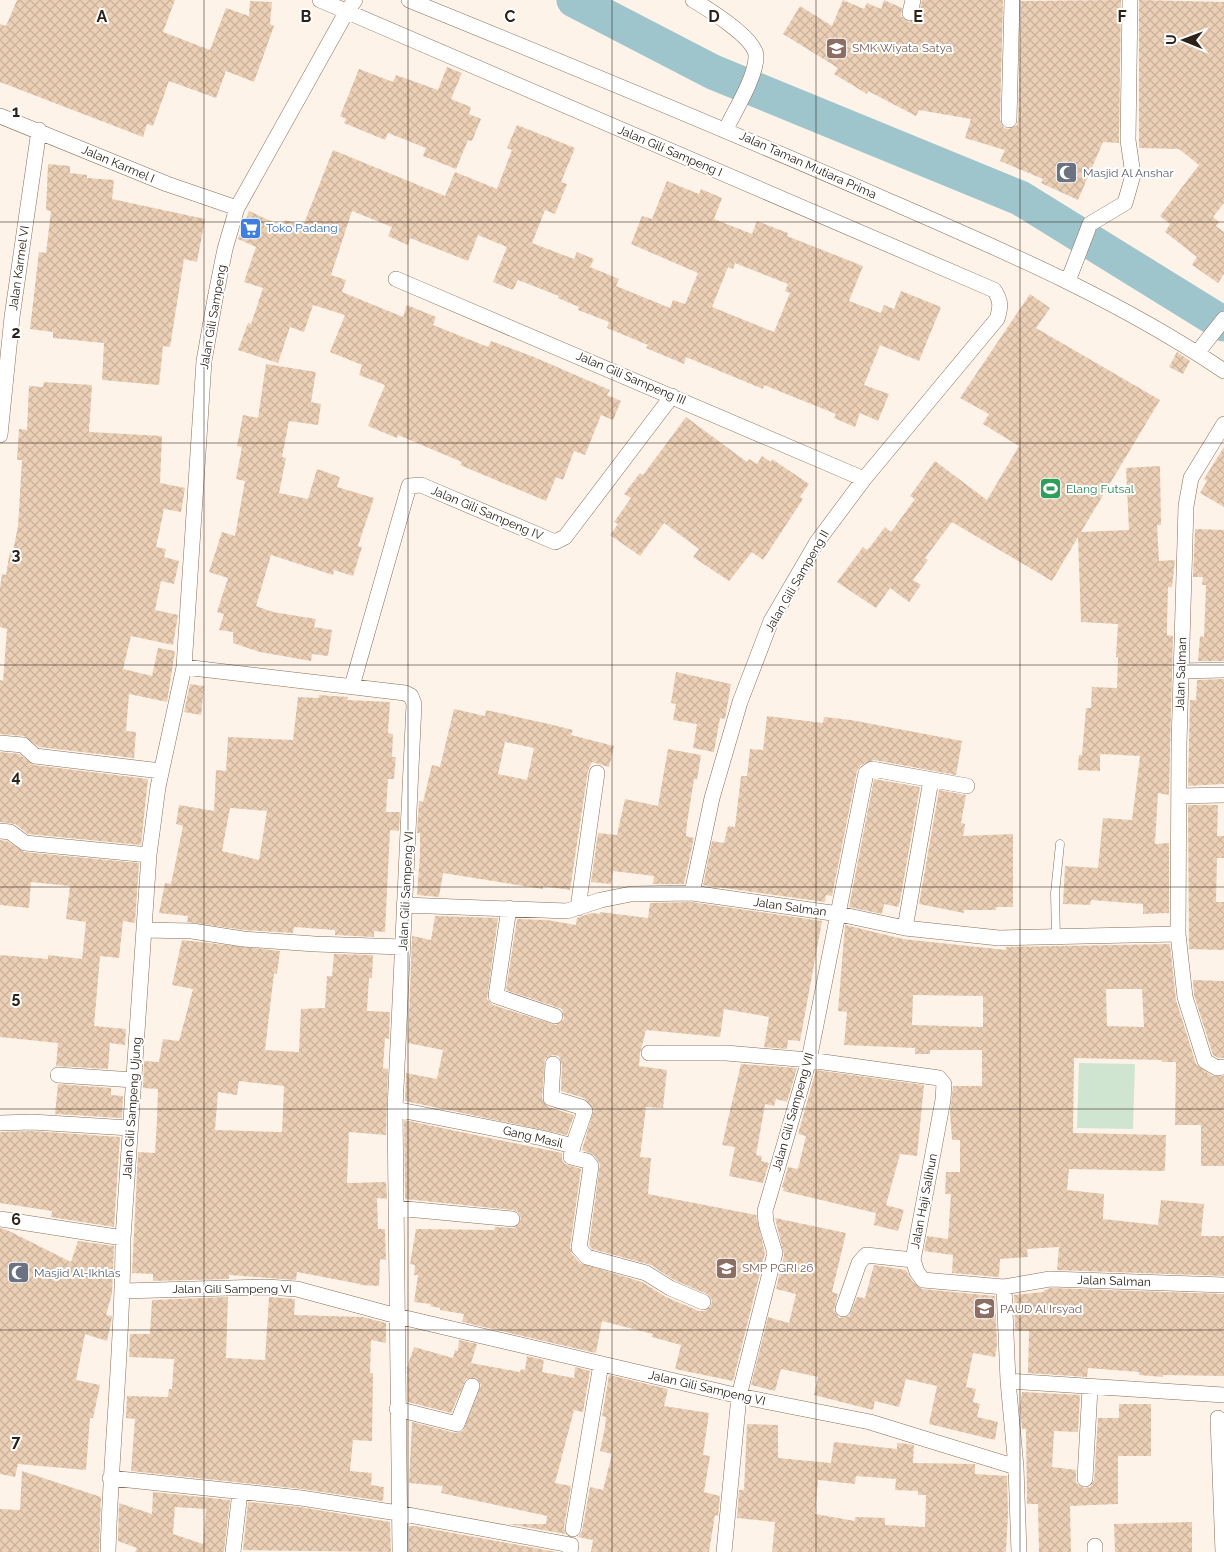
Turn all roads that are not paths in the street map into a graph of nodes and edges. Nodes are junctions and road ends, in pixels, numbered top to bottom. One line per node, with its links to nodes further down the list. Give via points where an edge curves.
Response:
1 (320, 0): 6 (street, Jalan Gili Sampeng I)
2 (409, 0): 9 (street, Jalan Taman Mutiara Prima)
3 (693, 0): 9 (street, via 716,13 751,43 756,54 752,73)
4 (1012, 0): 8 (street)
5 (1130, 0): 13 (street, via 1128,140 1134,175 1125,203 1090,224)
6 (351, 6): 11 (street, Jalan Gili Sampeng); 14 (street, Jalan Gili Sampeng I)
7 (0, 116): 10 (street, Jalan Karmel I)
8 (1009, 120)
9 (728, 124): 13 (street, Jalan Taman Mutiara Prima)
10 (39, 130): 11 (street, Jalan Karmel I, via 167,184); 20 (street, Jalan Karmel VI, via 12,317)
11 (237, 208): 22 (street, Jalan Gili Sampeng, via 225,249 204,361)
12 (396, 279): 18 (street, Jalan Gili Sampeng III)
13 (1068, 281): 16 (street, Jalan Taman Mutiara Prima)
14 (994, 290): 21 (street, Jalan Gili Sampeng II, via 1001,306 997,319)
15 (1224, 319): 16 (street)
16 (1197, 353): 17 (street, Jalan Taman Mutiara Prima)
17 (1224, 371)
18 (672, 396): 21 (street, Jalan Gili Sampeng III); 25 (street, Jalan Gili Sampeng IV, via 566,537 555,542 421,485 410,486)
19 (1224, 424): 24 (street, Jalan Salman, via 1191,478 1186,506)
20 (0, 435)
21 (864, 479): 36 (street, Jalan Gili Sampeng II, via 817,542 771,621 740,702 714,790)
22 (184, 667): 25 (street, Jalan Gili Sampeng VI); 27 (street, Jalan Gili Sampeng Ujung)
23 (1224, 670): 24 (street)
24 (1181, 671): 32 (street, Jalan Salman)
25 (352, 686): 37 (street, Jalan Gili Sampeng VI, via 405,693 411,696 414,704)
26 (0, 743): 27 (street, via 23,745 35,756)
27 (161, 771): 35 (street, Jalan Gili Sampeng Ujung)
28 (597, 773): 39 (street)
29 (931, 780): 30 (street, Jalan Gili Sampeng VII); 40 (street, Jalan Gili Sampeng VII, via 872,768 866,773); 41 (street)
30 (967, 786)
31 (1224, 795): 32 (street)
32 (1179, 796): 43 (street, Jalan Salman)
33 (0, 830): 35 (street, via 10,832 25,843)
34 (1060, 844): 44 (lane, via 1055,893)
35 (149, 855): 42 (street, Jalan Gili Sampeng Ujung)
36 (692, 893): 39 (street, Jalan Salman, via 631,894); 40 (street, Jalan Salman)
37 (404, 906): 38 (street, Jalan Salman); 45 (street, Jalan Gili Sampeng VI)
38 (509, 908): 39 (street, Jalan Salman, via 567,911); 46 (street, via 496,996)
39 (578, 908)
40 (839, 914): 41 (street, Jalan Salman); 48 (street, Jalan Gili Sampeng VII)
41 (905, 928): 44 (street, Jalan Salman, via 999,938)
42 (144, 930): 45 (street, via 192,931 243,939 315,944); 52 (street, Jalan Gili Sampeng Ujung)
43 (1178, 934): 44 (street, Jalan Salman); 50 (street, Jalan Salman, via 1185,997 1205,1061)
44 (1056, 937)
45 (403, 947): 53 (street, Jalan Gili Sampeng VI)
46 (555, 1016)
47 (649, 1053): 48 (street, Jalan Haji Salihun, via 726,1053)
48 (809, 1060): 61 (street, Jalan Haji Salihun, via 939,1078 944,1084); 73 (street, Jalan Gili Sampeng VII, via 765,1211 775,1253 774,1262)
49 (553, 1064): 56 (street, via 551,1098 585,1111)
50 (1224, 1068)
51 (58, 1075): 52 (street)
52 (134, 1080): 55 (street, Jalan Gili Sampeng Ujung)
53 (395, 1109): 56 (street, Gang Masil); 57 (street, Jalan Gili Sampeng VI)
54 (0, 1123): 55 (street)
55 (130, 1128): 60 (street, Jalan Gili Sampeng Ujung)
56 (573, 1146): 65 (street, Gang Masil, via 570,1157 587,1161 591,1166 579,1248 587,1257 646,1273)
57 (396, 1208): 59 (street); 67 (street, Jalan Gili Sampeng VI)
58 (0, 1219): 60 (street)
59 (512, 1219)
60 (123, 1238): 64 (street, Jalan Gili Sampeng Ujung)
61 (913, 1260): 63 (street, Jalan Haji Salihun, via 923,1280); 66 (street, via 866,1256 859,1263)
62 (1224, 1285): 63 (street, Jalan Salman, via 1050,1279)
63 (1004, 1287): 69 (street)
64 (123, 1291): 67 (street, Jalan Gili Sampeng VI, via 297,1289); 77 (street, Jalan Gili Sampeng Ujung)
65 (703, 1302)
66 (843, 1309)
67 (397, 1316): 68 (street, Jalan Gili Sampeng VI); 74 (street, Jalan Gili Sampeng VI)
68 (601, 1364): 73 (street, Jalan Gili Sampeng VI); 81 (street)
69 (1008, 1381): 71 (street); 76 (street)
70 (472, 1386): 74 (street, via 458,1424)
71 (1090, 1388): 72 (street); 78 (street)
72 (1224, 1395)
73 (739, 1396): 76 (street, Jalan Gili Sampeng VI, via 870,1422); 86 (street, Jalan Gili Sampeng VII)
74 (397, 1408): 80 (street, Jalan Gili Sampeng VI)
75 (1218, 1418): 88 (street)
76 (1016, 1467): 87 (street)
77 (110, 1478): 79 (street); 82 (street, Jalan Gili Sampeng Ujung)
78 (1085, 1480)
79 (240, 1492): 80 (street); 83 (street)
80 (398, 1513): 84 (street, Jalan Gili Sampeng VI); 85 (street, via 570,1545)
81 (573, 1529)
82 (108, 1552)
83 (233, 1552)
84 (400, 1552)
85 (570, 1552)
86 (724, 1552)
87 (1019, 1552)
88 (1223, 1552)

